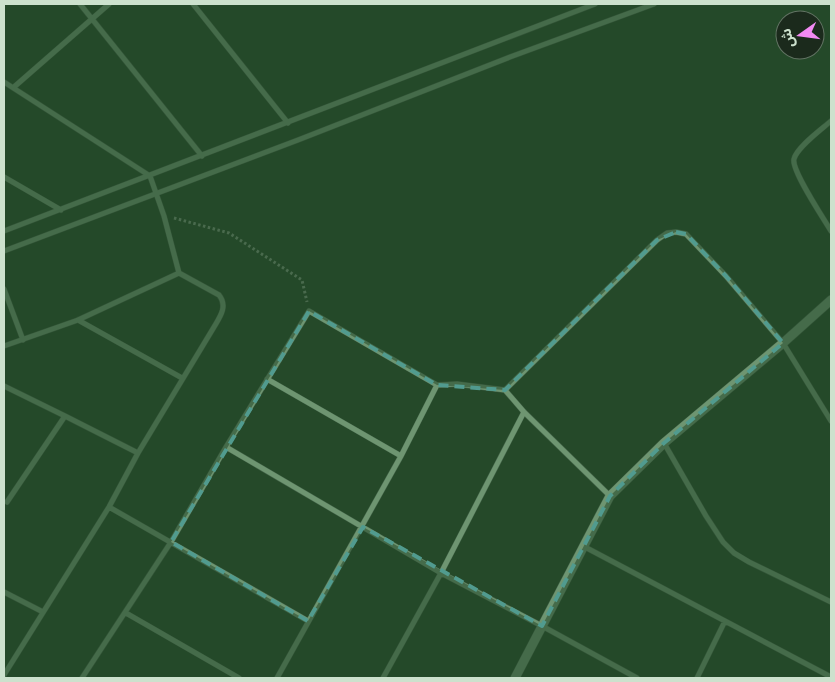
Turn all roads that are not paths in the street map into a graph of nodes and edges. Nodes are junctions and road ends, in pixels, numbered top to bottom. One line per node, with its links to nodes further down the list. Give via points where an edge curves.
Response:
1 (80, 4): 6 (street)
2 (109, 4): 6 (street)
3 (193, 4): 10 (street)
4 (595, 4): 10 (street)
5 (654, 4): 14 (street)
6 (91, 18): 8 (street); 11 (street)
7 (4, 82): 8 (street)
8 (14, 88): 12 (street)
9 (831, 121): 17 (street, via 803,146 794,160 794,167)
10 (288, 123): 11 (street)
11 (202, 156): 12 (street)
12 (150, 176): 14 (street); 15 (street)
13 (4, 178): 15 (street)
14 (156, 193): 18 (street); 19 (street)
15 (61, 210): 16 (street)
16 (4, 231)
17 (831, 231)
18 (4, 251)
19 (179, 273): 22 (street); 26 (street, via 219,295 224,308)
20 (4, 288): 23 (street)
21 (831, 300): 24 (street)
22 (78, 320): 23 (street); 26 (street)
23 (23, 340): 25 (street)
24 (783, 343): 30 (street, via 686,234 667,233); 33 (street); 34 (street)
25 (4, 346)
26 (182, 378): 36 (street)
27 (267, 379): 28 (street, via 309,311); 35 (street); 37 (street)
28 (437, 385): 30 (street); 37 (street)
29 (4, 386): 32 (street)
30 (505, 390): 31 (street)
31 (524, 412): 38 (street); 44 (street)
32 (65, 416): 36 (street); 39 (street)
33 (831, 421)
34 (664, 443): 38 (street); 46 (street, via 706,516 734,553)
35 (226, 447): 41 (street); 42 (street)
36 (138, 453): 40 (street)
37 (401, 456): 41 (street)
38 (610, 496): 43 (street)
39 (5, 503)
40 (109, 507): 42 (street); 47 (street)
41 (363, 526): 44 (street); 50 (street)
42 (171, 542): 48 (street); 50 (street)
43 (583, 546): 49 (street); 51 (street)
44 (441, 574): 51 (street); 57 (street)
45 (4, 592): 47 (street)
46 (831, 602)
47 (43, 612): 52 (street)
48 (126, 613): 54 (street); 55 (street)
49 (725, 621): 53 (street); 60 (street)
50 (308, 622): 56 (street)
51 (542, 626): 58 (street); 59 (street)
52 (4, 675)
53 (831, 677)
54 (82, 678)
55 (239, 678)
56 (277, 678)
57 (383, 678)
58 (515, 678)
59 (637, 678)
60 (696, 678)

